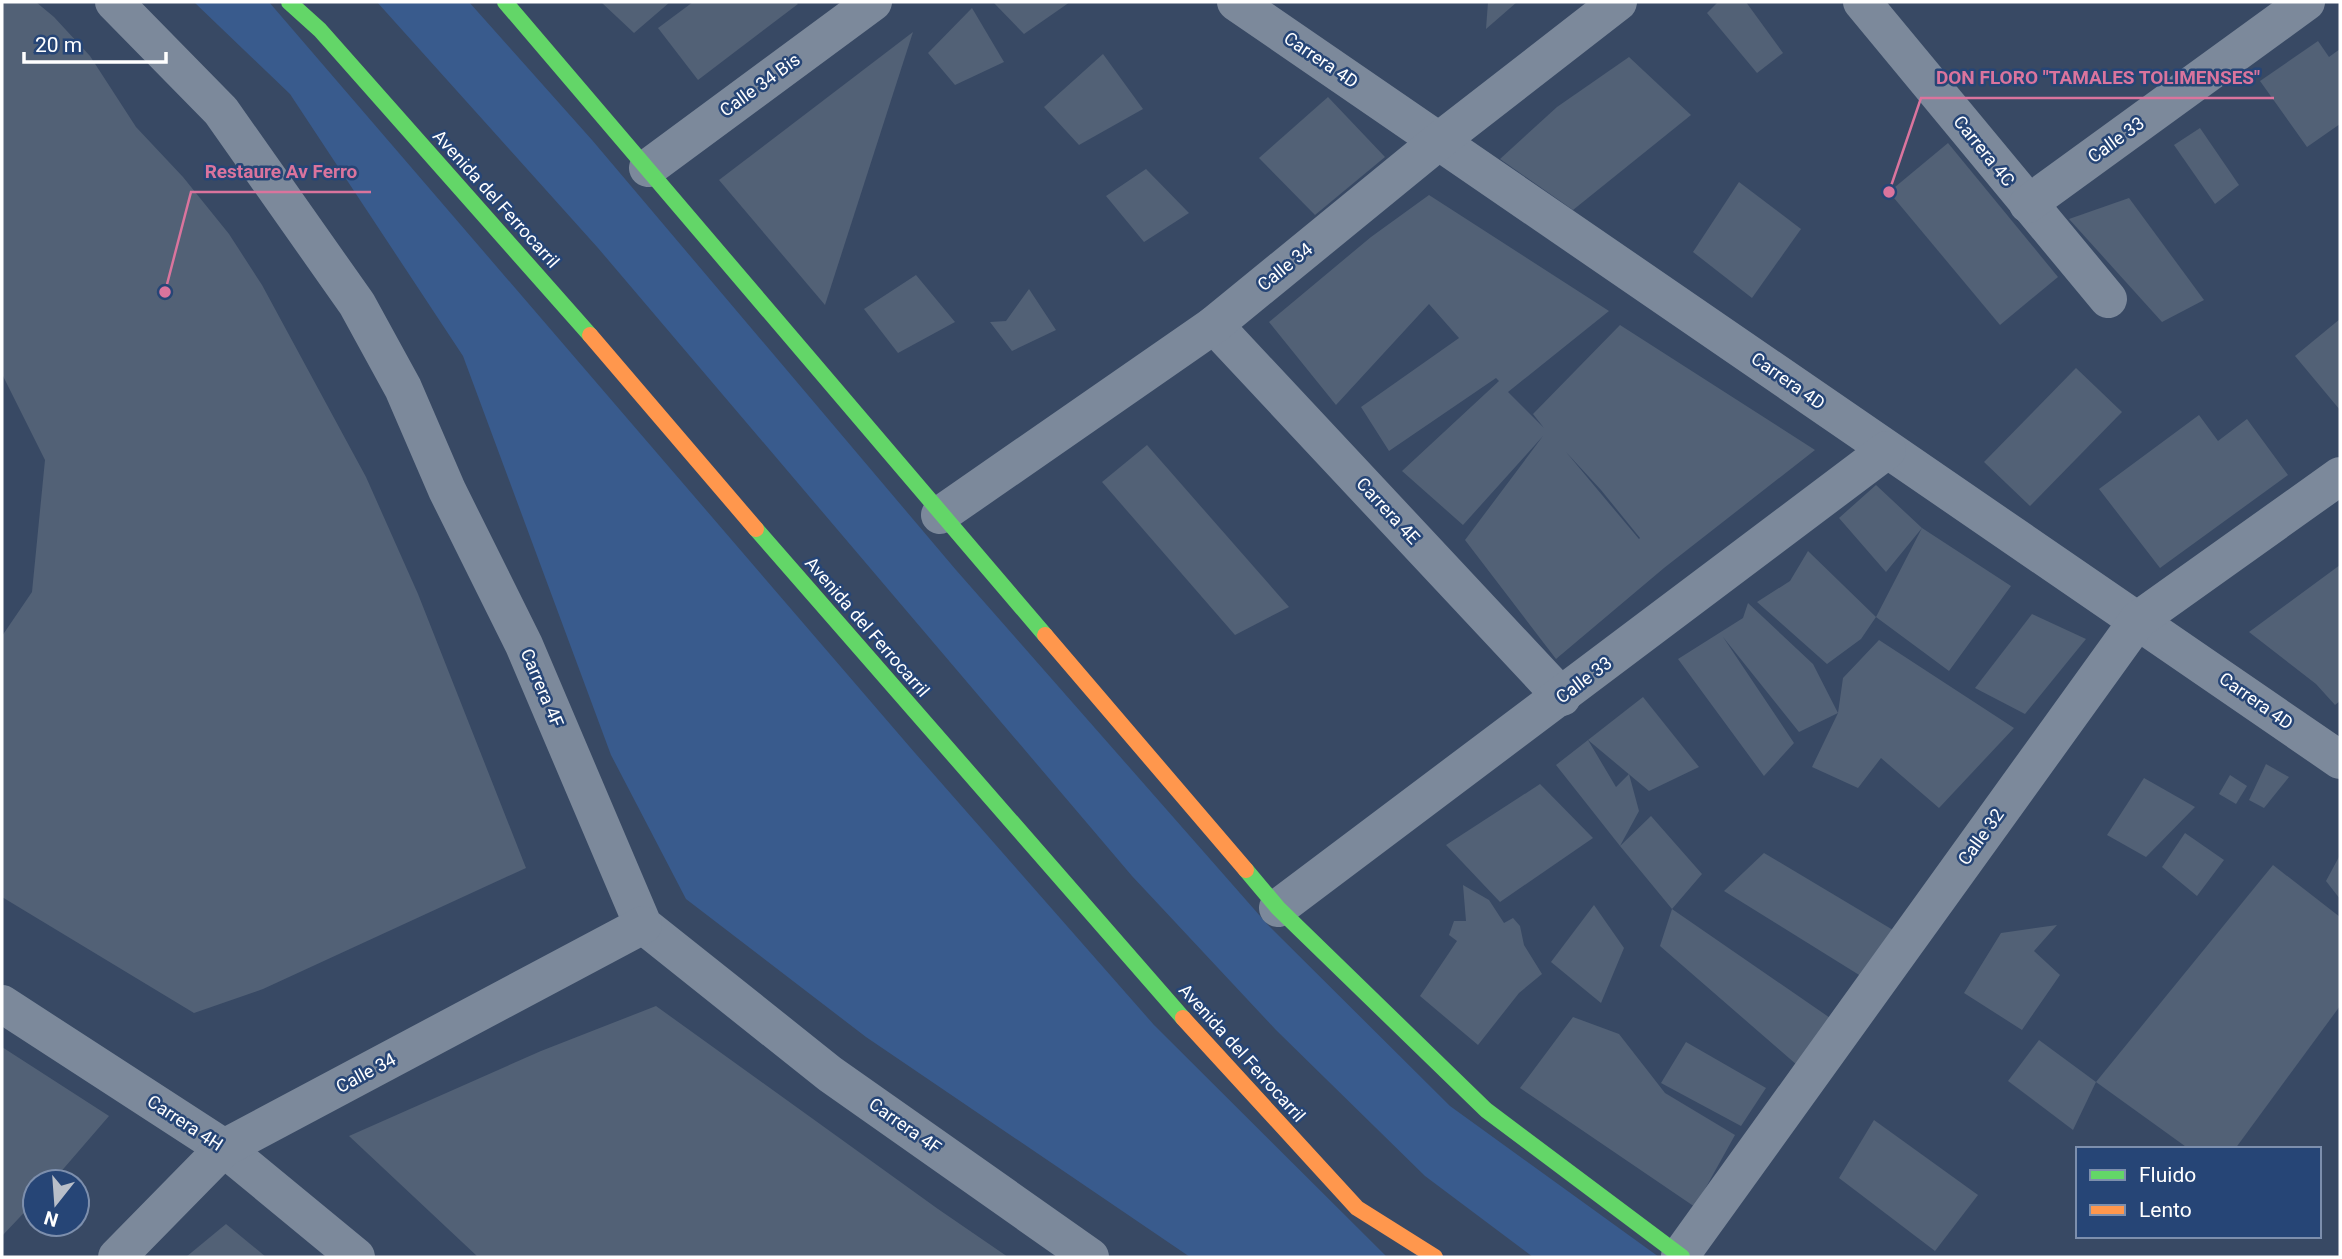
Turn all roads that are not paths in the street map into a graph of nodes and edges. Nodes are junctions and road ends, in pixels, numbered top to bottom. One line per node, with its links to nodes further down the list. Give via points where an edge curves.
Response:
1 (114, 2): 21 (street, Carrera 4F, via 221,111 357,304 403,388 447,490 524,645)
2 (289, 2): 27 (main road, Avenida del Ferrocarril, via 320,30 503,234 858,648 1357,1208)
3 (505, 2): 10 (main road)
4 (873, 2): 10 (street, Calle 34 Bis)
5 (1236, 2): 9 (street, Carrera 4D)
6 (1618, 2): 9 (street, Calle 34)
7 (1862, 2): 11 (street, Carrera 4C)
8 (2306, 2): 11 (street, Calle 33)
9 (1440, 141): 13 (street, Calle 34); 14 (street, Carrera 4D)
10 (648, 168): 16 (main road)
11 (2028, 204): 12 (street, Carrera 4C)
12 (2108, 299)
13 (1214, 325): 16 (street, Calle 34); 18 (street, Carrera 4E)
14 (1887, 450): 17 (street, Carrera 4D); 18 (street, Calle 33)
15 (2340, 476): 17 (street, Calle 32)
16 (940, 514): 20 (main road)
17 (2138, 620): 19 (street, Carrera 4D); 28 (street, Calle 32)
18 (1562, 696): 20 (street, Calle 33)
19 (2340, 760)
20 (1278, 908): 28 (main road, via 1486,1110)
21 (643, 925): 23 (street, Calle 34); 26 (street, Carrera 4F, via 830,1074)
22 (2, 1004): 23 (street, Carrera 4H)
23 (224, 1148): 24 (street, Calle 34); 25 (street, Carrera 4H)
24 (117, 1257)
25 (356, 1257)
26 (1090, 1257)
27 (1435, 1257)
28 (1681, 1257)

